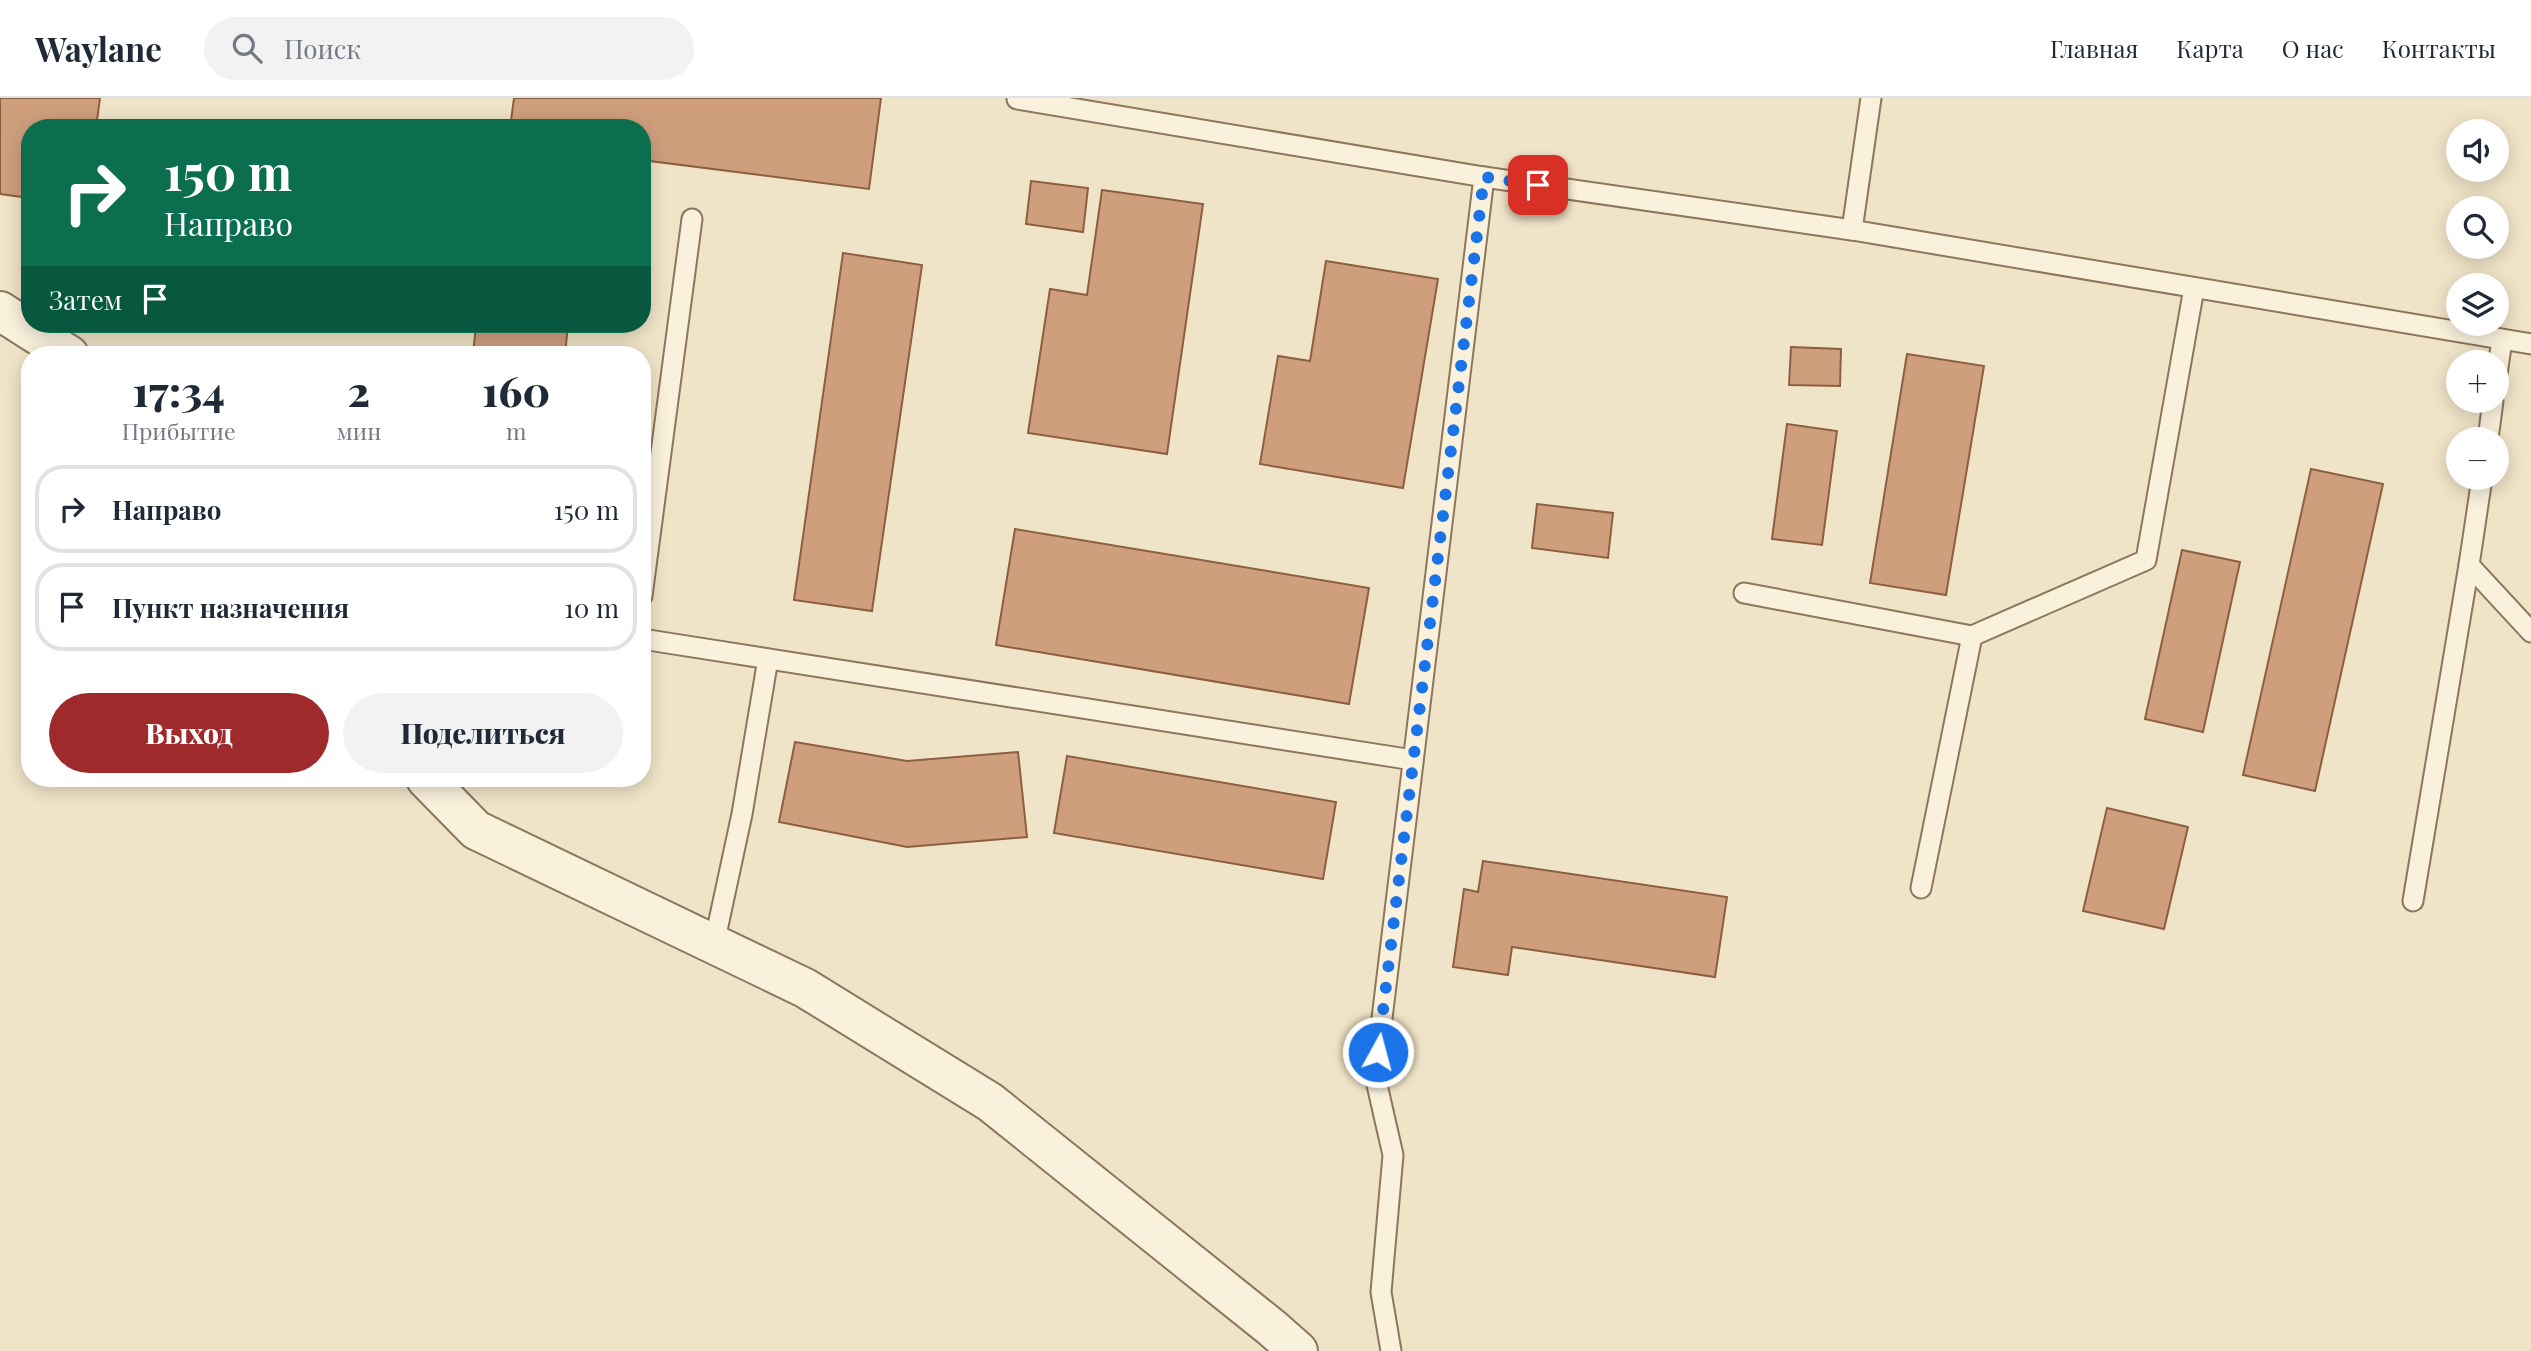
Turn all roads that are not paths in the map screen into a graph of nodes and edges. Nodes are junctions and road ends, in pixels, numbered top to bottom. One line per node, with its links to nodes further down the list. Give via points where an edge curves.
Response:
1 (1871, 98): 6 (lane)
2 (1017, 99): 3 (lane)
3 (1069, 103): 4 (lane)
4 (1484, 177): 6 (lane); 23 (lane)
5 (692, 219): 16 (lane)
6 (1852, 230): 7 (lane)
7 (2194, 288): 11 (lane); 20 (lane, via 2146,560)
8 (0, 312): 9 (street)
9 (21, 325)
10 (34, 333): 13 (street)
11 (2502, 340): 12 (lane); 14 (lane)
12 (2531, 344)
13 (55, 346)
14 (2501, 350)
15 (2480, 490): 17 (lane)
16 (651, 528)
17 (2469, 565): 19 (lane); 26 (lane)
18 (1744, 593): 20 (lane)
19 (2531, 632)
20 (1972, 636): 25 (lane)
21 (651, 640): 22 (lane)
22 (768, 659): 23 (lane); 27 (lane)
23 (1413, 760): 29 (lane, via 1375,1076 1393,1155 1381,1292)
24 (434, 787): 27 (street, via 476,830)
25 (1921, 888)
26 (2413, 901)
27 (714, 944): 28 (street, via 805,988 990,1102)
28 (1298, 1351)
29 (1391, 1351)

